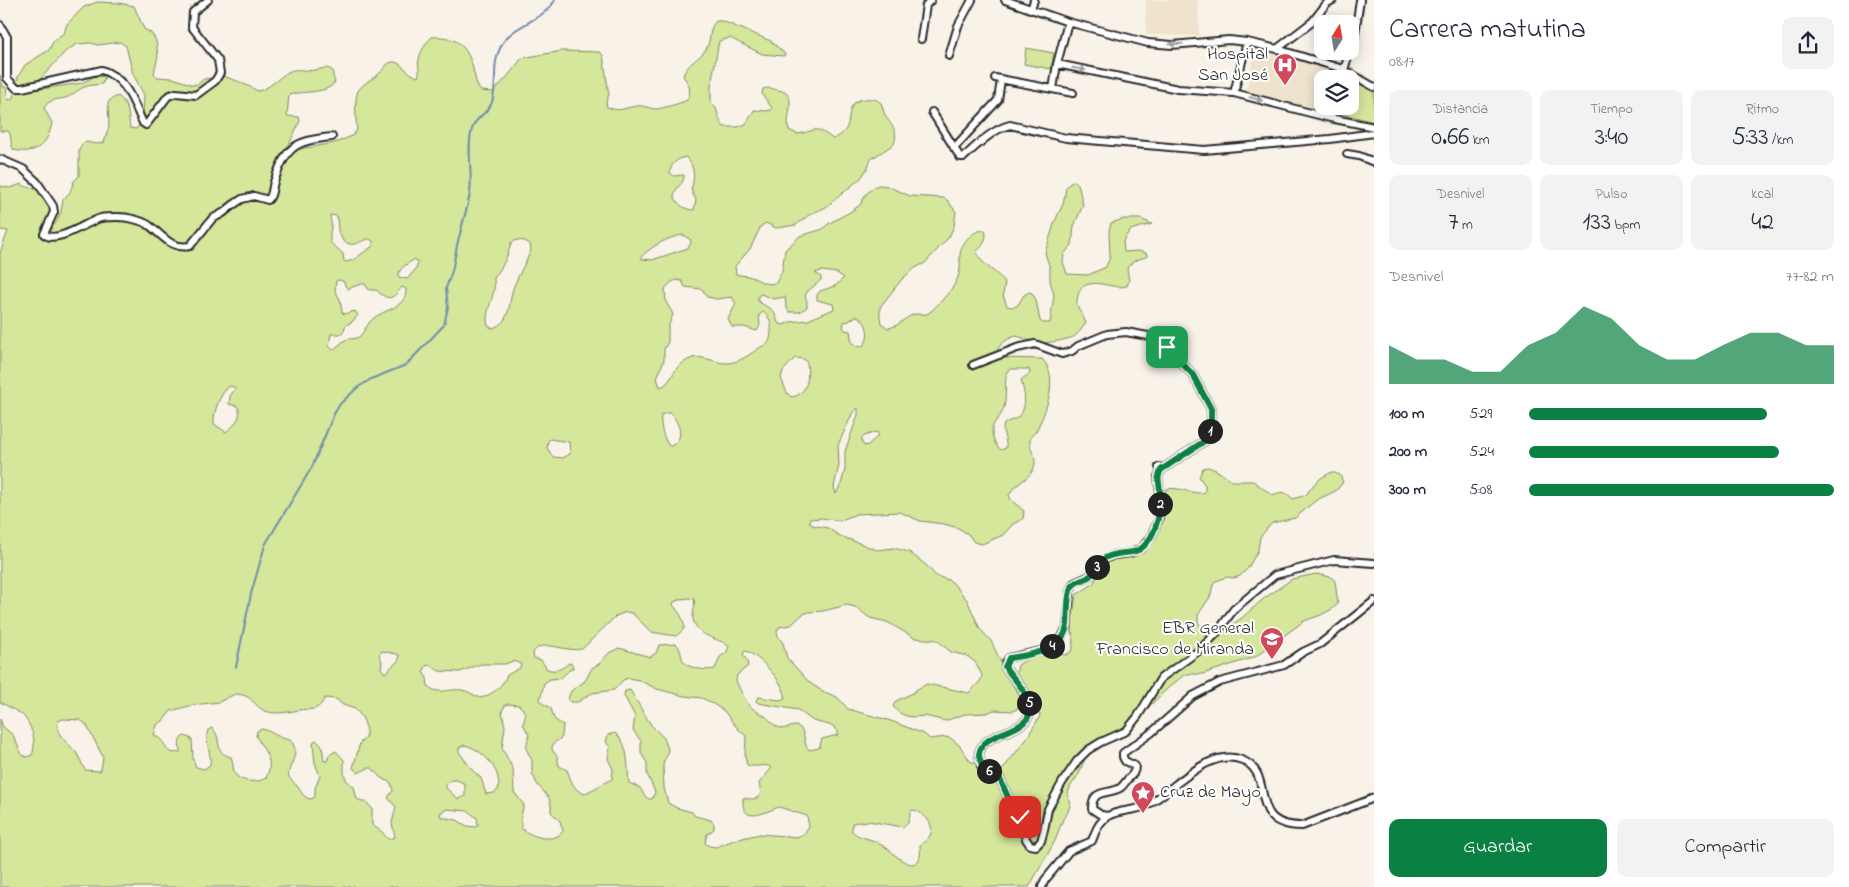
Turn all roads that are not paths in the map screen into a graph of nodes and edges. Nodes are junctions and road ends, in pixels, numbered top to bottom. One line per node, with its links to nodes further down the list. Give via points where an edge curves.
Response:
1 (208, 0): 11 (street, via 193,12 192,27 218,60 220,74 196,95 176,93 168,96 146,125 125,85 113,74 102,70 16,88 7,78 7,37)
2 (930, 0): 12 (street, via 926,5)
3 (972, 0): 15 (street, via 958,26)
4 (1005, 0): 8 (street)
5 (1034, 0): 8 (street)
6 (1333, 0): 14 (street, via 1312,22)
7 (1360, 0): 9 (street)
8 (1031, 10): 10 (street)
9 (1358, 15)
10 (1068, 22): 13 (street, one-way to 10, via 1148,44); 17 (street)
11 (0, 25)
12 (921, 38)
13 (1247, 42): 14 (street); 23 (street)
14 (1277, 49): 18 (street)
15 (950, 56)
16 (1347, 60): 18 (street)
17 (1057, 64): 21 (street); 23 (street, one-way to 23, via 1178,89)
18 (1343, 70)
19 (1359, 79): 20 (street)
20 (1374, 87)
21 (1053, 89): 22 (street); 30 (street, via 998,79 998,100)
22 (1073, 93)
23 (1234, 93): 26 (street, one-way to 26)
24 (932, 112): 30 (street)
25 (1331, 115): 26 (street)
26 (1330, 118): 27 (street)
27 (1374, 127)
28 (1374, 133): 30 (street, via 1330,140 1204,150 1066,138 1010,125 994,133 964,157 960,157)
29 (332, 137): 32 (street, via 298,144 286,153 271,198 254,196 242,199 212,219 190,246 181,247 168,242 149,225 118,217 101,218 53,238 46,237 44,234 54,212 53,206 38,182 23,169)
30 (954, 148)
31 (1347, 154): 33 (street)
32 (0, 159)
33 (1374, 162)
34 (973, 365): 35 (street, via 1035,344 1062,354 1107,334 1126,332 1148,336 1167,347 1193,375 1211,409 1211,427 1206,440 1160,469 1159,518 1142,548 1131,554 1105,559 1090,576 1074,583 1070,591 1067,628 1060,642 1046,650 1009,658 1006,662 1005,667 1028,697 1030,714 1024,723 988,742 979,754 982,766 1000,779 1030,845 1036,846 1040,841 1048,810 1077,761 1101,742 1126,731 1161,678 1197,652 1216,634 1234,609 1276,575 1334,560)
35 (1374, 563)
36 (1374, 601): 38 (street, via 1320,644 1284,665 1244,674 1201,691 1129,748 1123,757 1125,762 1135,766 1134,773 1120,788 1102,792 1092,803 1092,809)
37 (1374, 798): 38 (street, via 1302,826 1290,826 1280,823 1264,805 1258,774 1242,760 1221,758 1205,763 1145,806)
38 (1108, 816): 39 (street, via 1095,831 1092,841 1069,851)
39 (1042, 887)

